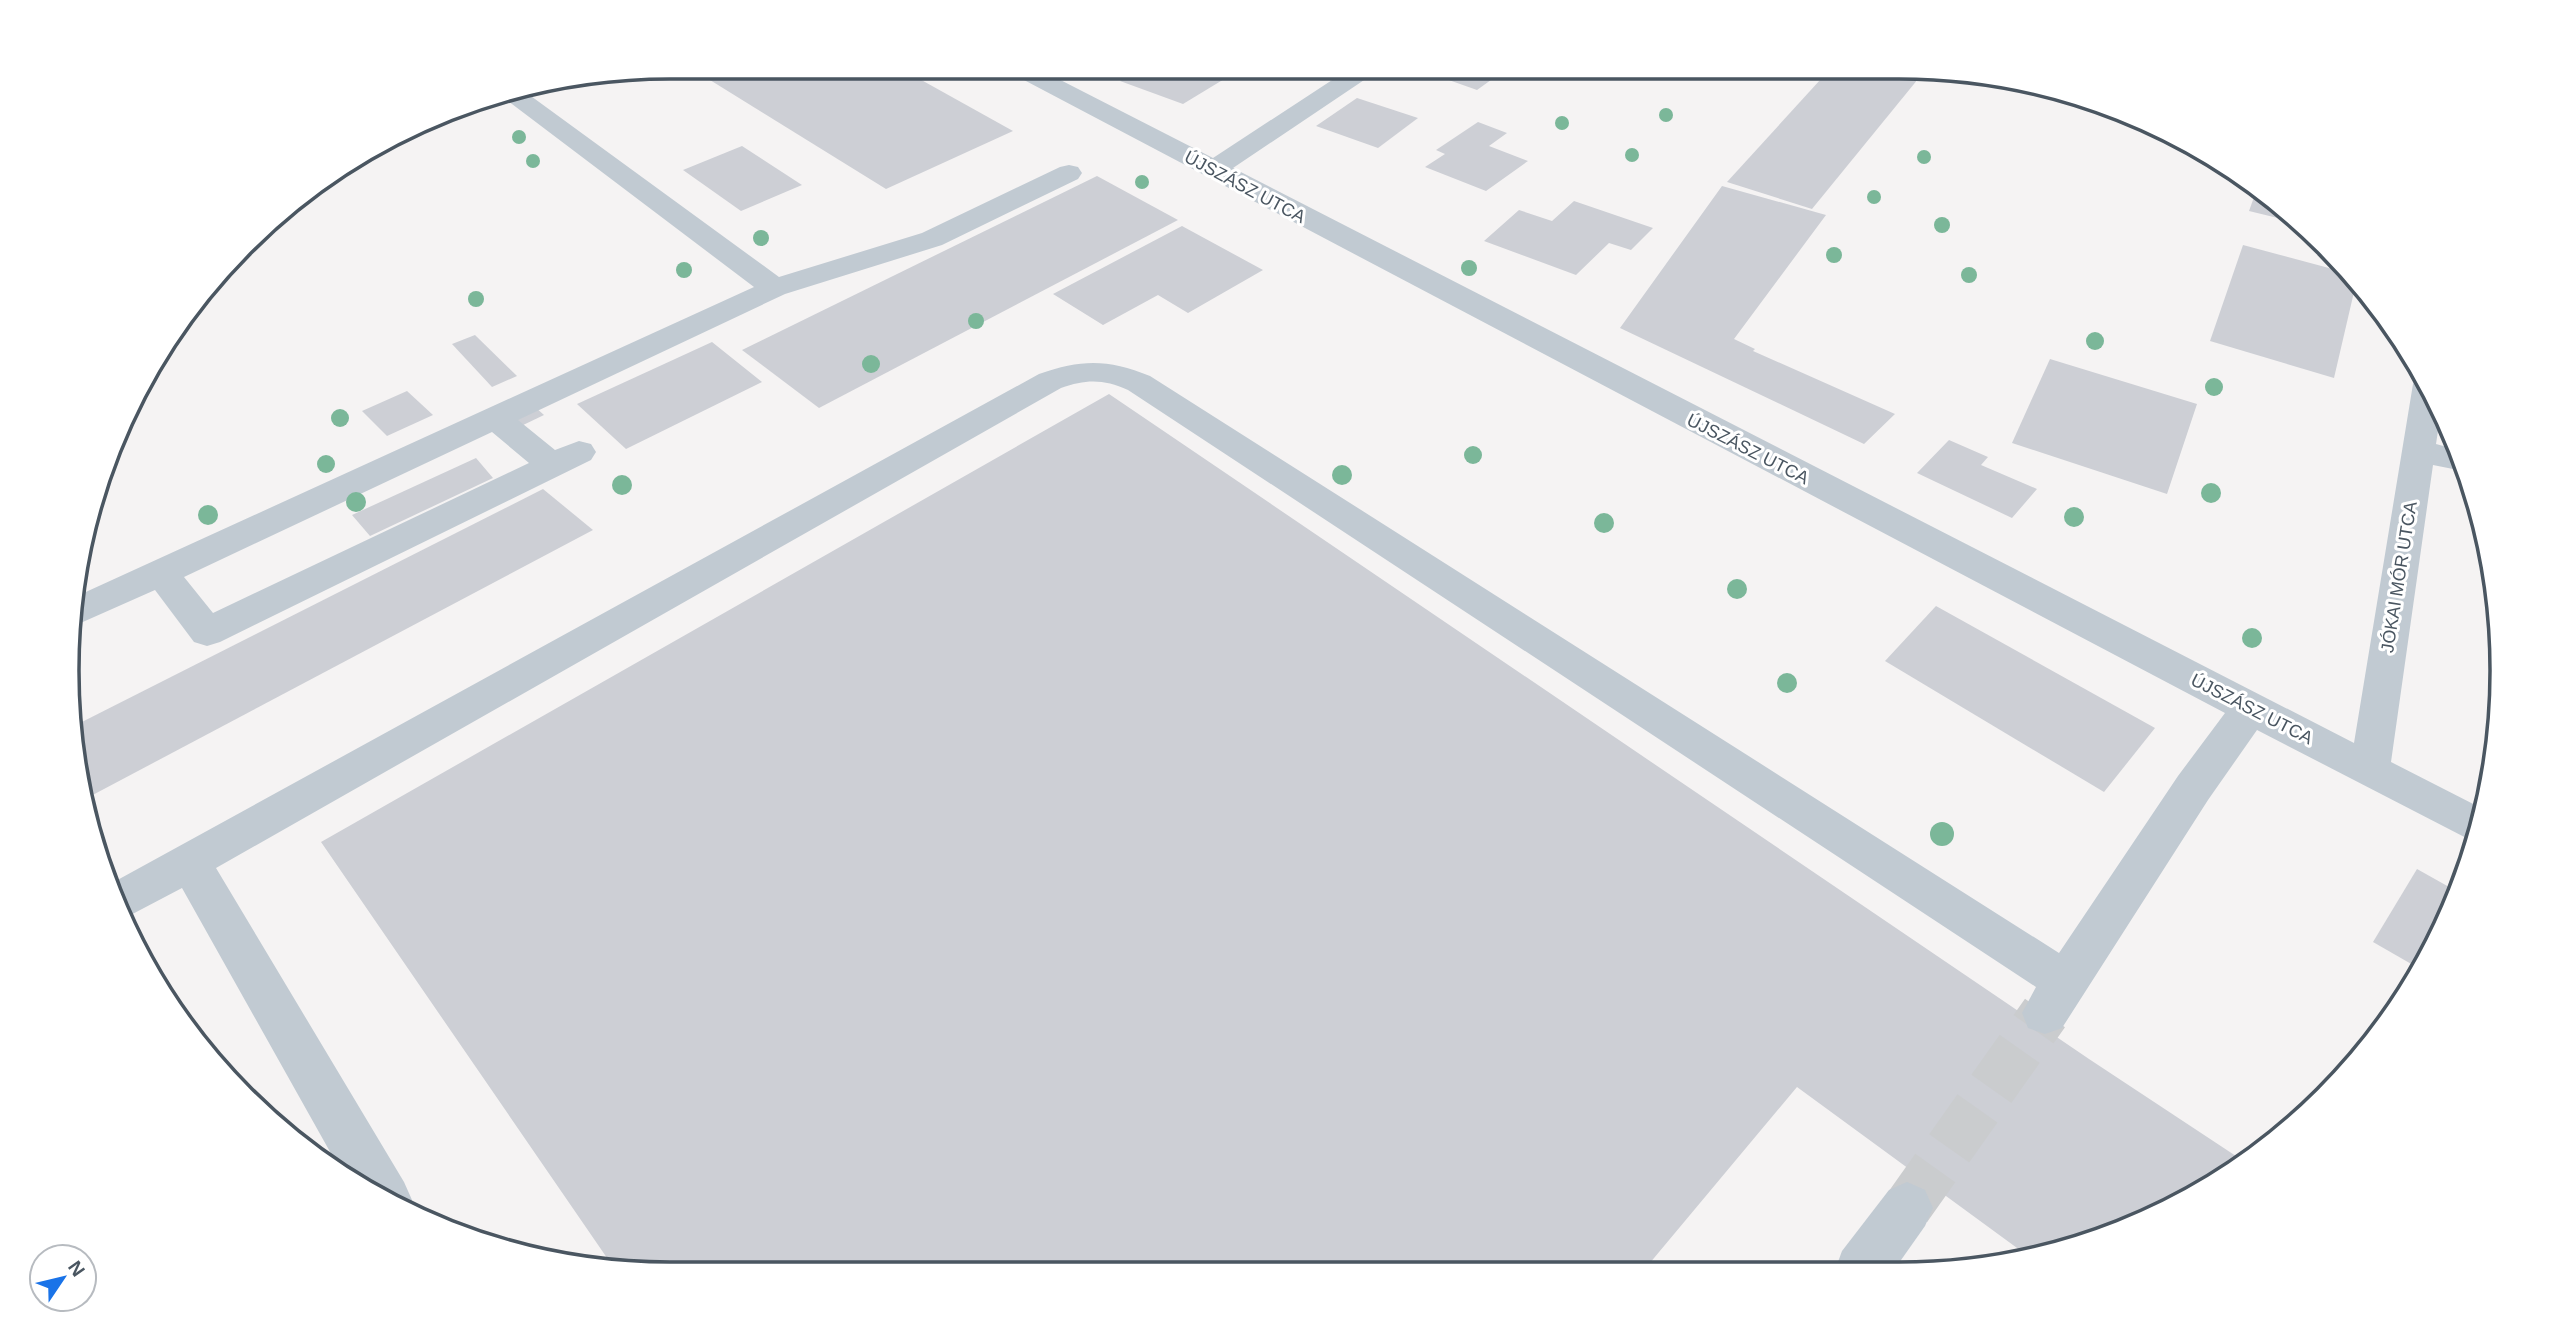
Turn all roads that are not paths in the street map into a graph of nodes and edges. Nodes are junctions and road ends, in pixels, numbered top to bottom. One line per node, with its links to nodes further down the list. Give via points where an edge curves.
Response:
1 (1040, 79): 4 (street, ÚJSZÁSZ UTCA)
2 (1350, 79): 4 (street)
3 (519, 99): 6 (street)
4 (1212, 170): 13 (street, ÚJSZÁSZ UTCA)
5 (1069, 173): 6 (street, via 932,239)
6 (775, 288): 8 (street)
7 (2426, 403): 9 (street, JÓKAI MÓR UTCA)
8 (495, 418): 11 (street); 11 (street, via 566,459 207,632)
9 (2418, 450): 10 (street); 14 (street, JÓKAI MÓR UTCA)
10 (2451, 459)
11 (161, 572): 12 (street)
12 (82, 609)
13 (2250, 708): 14 (street, ÚJSZÁSZ UTCA); 16 (street, via 2055,998 1139,383 1095,369 1050,381)
14 (2370, 769): 15 (street, ÚJSZÁSZ UTCA)
15 (2470, 822)
16 (190, 863): 17 (street); 18 (street)
17 (125, 898)
18 (377, 1184)
19 (1906, 1208): 20 (street)
20 (1867, 1262)

